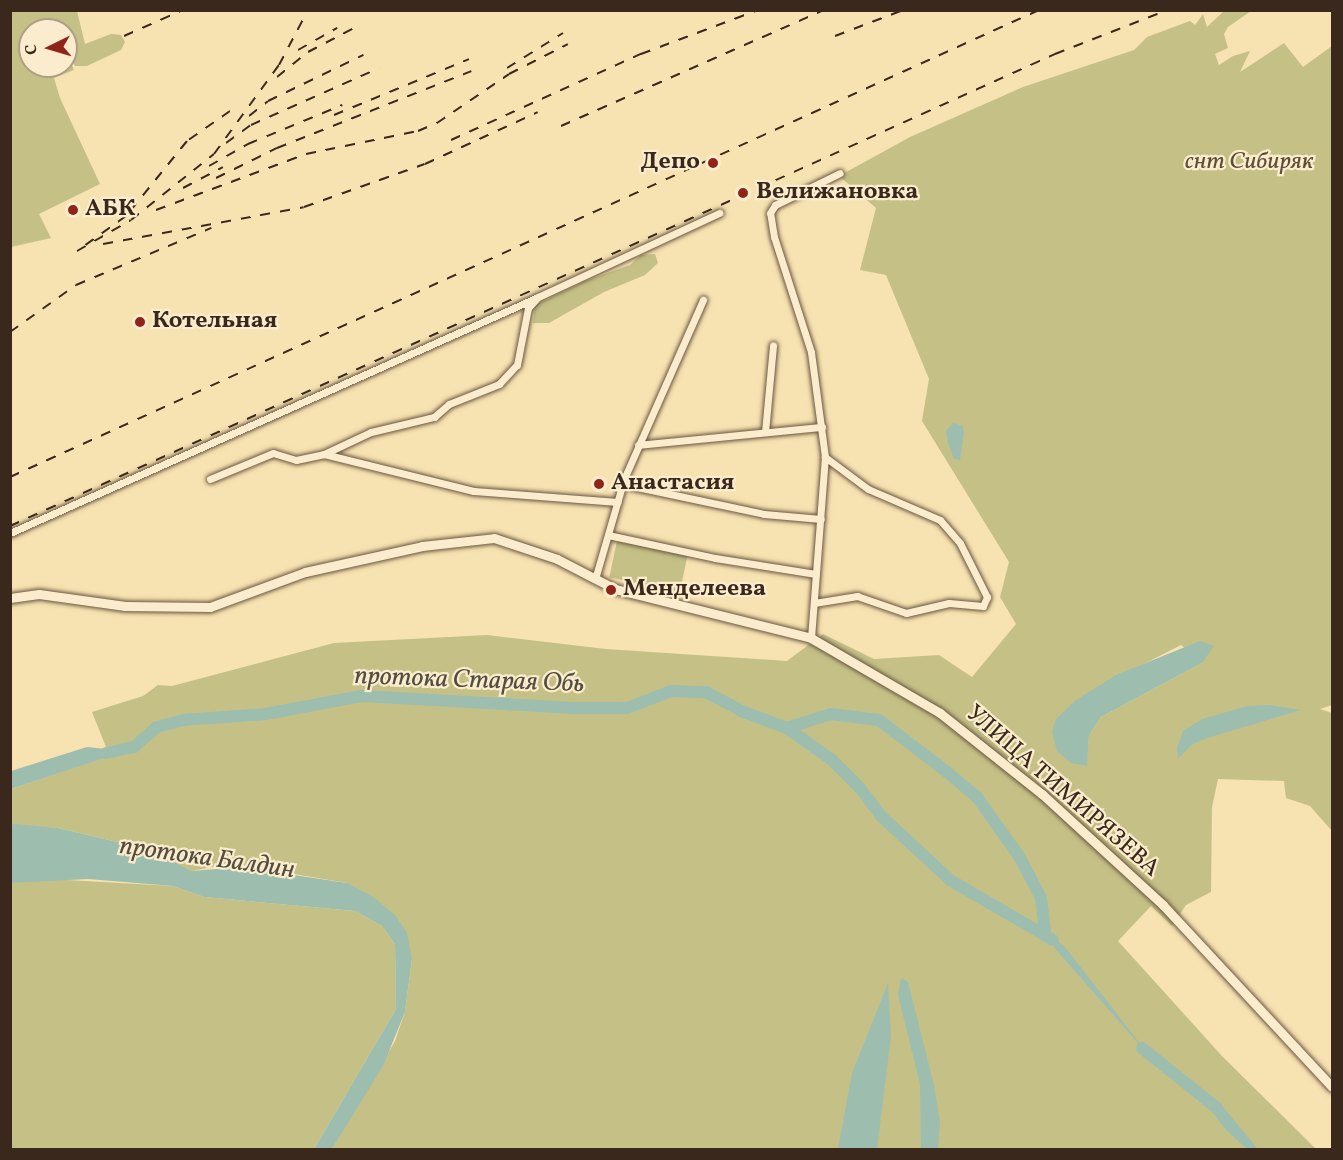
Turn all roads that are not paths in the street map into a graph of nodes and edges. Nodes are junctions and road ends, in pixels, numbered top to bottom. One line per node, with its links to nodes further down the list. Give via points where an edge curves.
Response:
1 (840, 173): 6 (street, via 775,205 770,213 811,352)
2 (719, 213): 3 (street)
3 (538, 297): 9 (street, via 528,308 517,365 499,384 449,404 434,417 371,432); 15 (street)
4 (703, 300): 8 (street)
5 (773, 345): 7 (street)
6 (822, 427): 7 (street); 10 (street)
7 (765, 432): 8 (street)
8 (638, 445): 12 (street)
9 (324, 454): 11 (street, via 296,460 273,453); 13 (street, via 474,491)
10 (825, 457): 14 (street); 20 (street, via 868,489 940,520 960,543 987,597 983,606 949,603 906,613 857,596)
11 (210, 479)
12 (623, 484): 13 (street); 14 (street, via 764,514)
13 (618, 502): 16 (street)
14 (821, 519): 17 (street)
15 (10, 533)
16 (608, 535): 17 (street); 18 (street)
17 (816, 574): 20 (street)
18 (595, 579): 19 (street, УЛИЦА ТИМИРЯЗЕВА, via 525,546 474,538 305,572 210,607 125,606 39,594); 21 (street, УЛИЦА ТИМИРЯЗЕВА, via 615,589)
19 (10, 598)
20 (814, 603): 21 (street)
21 (811, 638): 22 (street, УЛИЦА ТИМИРЯЗЕВА, via 966,731 1042,794 1163,905)
22 (1332, 1087)

